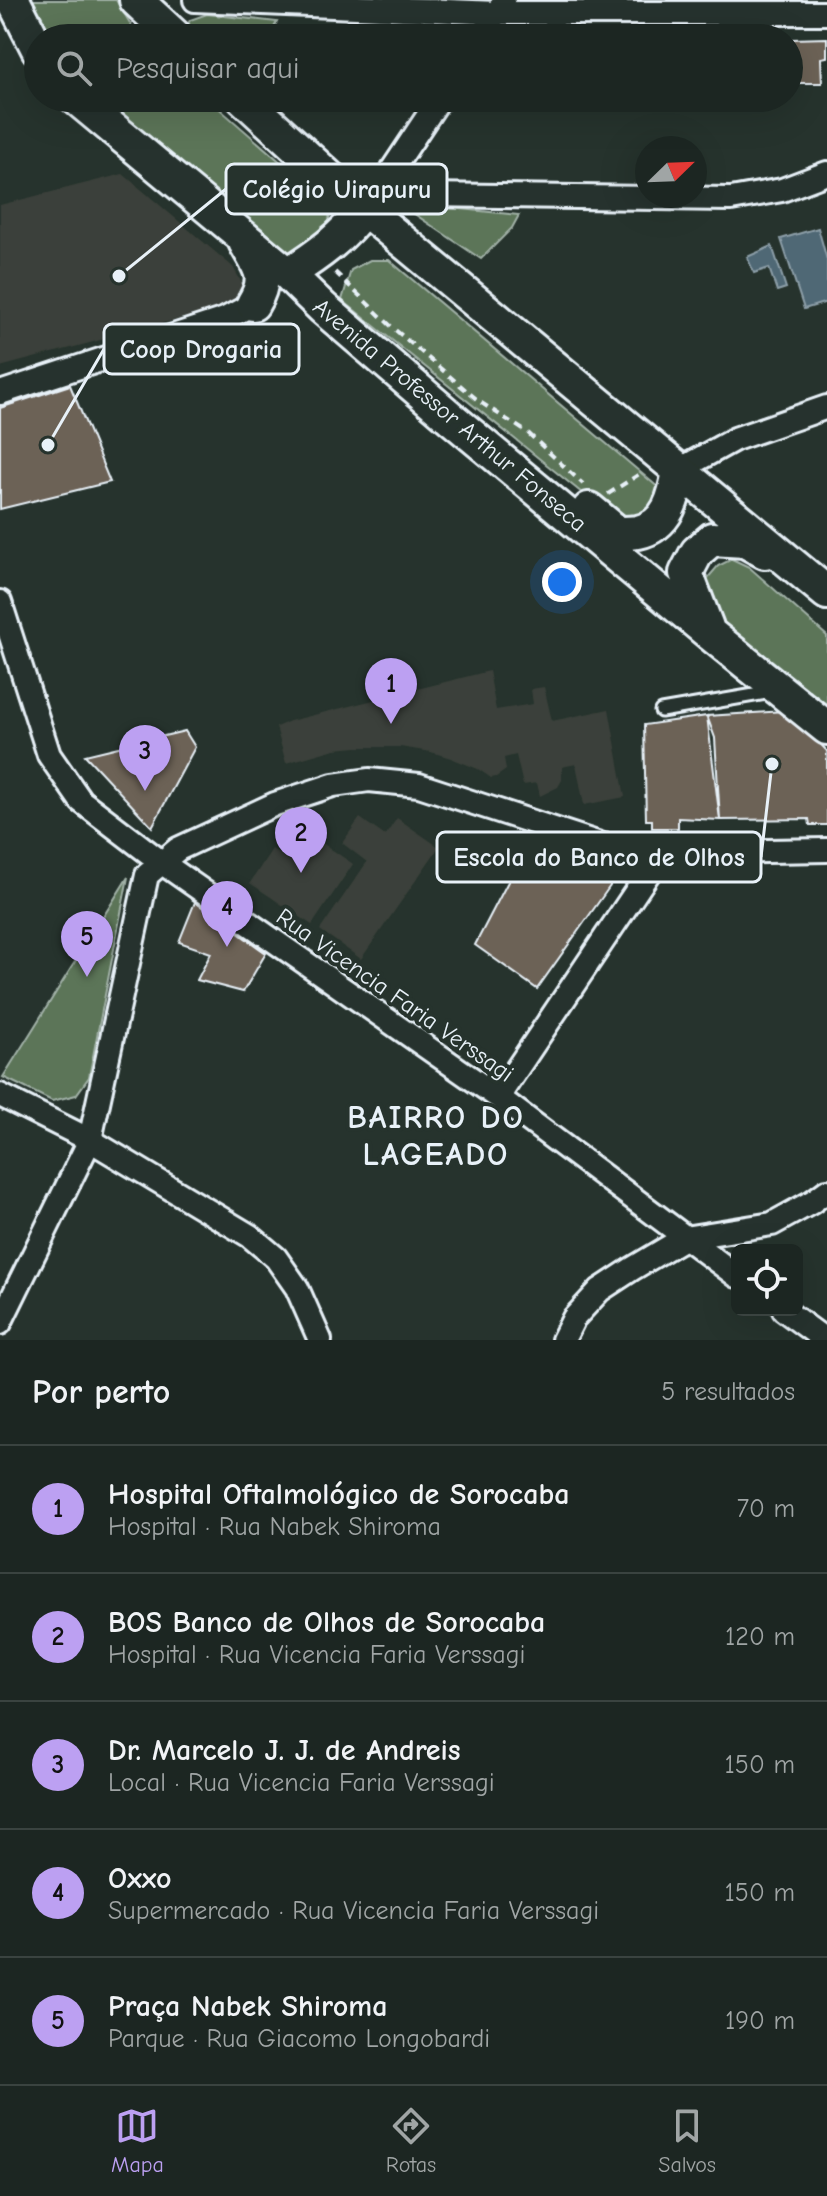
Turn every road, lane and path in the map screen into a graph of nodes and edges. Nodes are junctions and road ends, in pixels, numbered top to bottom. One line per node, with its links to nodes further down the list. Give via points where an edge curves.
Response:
1 (13, 0): 6 (street)
2 (195, 0): 4 (street)
3 (146, 4): 7 (street)
4 (501, 7): 5 (street); 8 (street)
5 (827, 13)
6 (25, 24)
7 (164, 24)
8 (489, 24)
9 (93, 112): 14 (street, Avenida Professor Arthur Fonseca)
10 (258, 112): 13 (street)
11 (431, 112): 13 (street)
12 (827, 173): 13 (street, via 782,190 731,199 439,195)
13 (368, 216): 15 (street); 22 (street)
14 (243, 239): 16 (street, Avenida Professor Arthur Fonseca); 17 (street, via 261,272 262,288)
15 (317, 256): 16 (street); 18 (street); 23 (path, via 393,328 480,402 528,433)
16 (288, 274): 17 (street); 18 (street, Avenida Professor Arthur Fonseca)
17 (253, 304): 19 (street, via 225,319)
18 (323, 308): 21 (street, Avenida Professor Arthur Fonseca)
19 (0, 393)
20 (827, 407): 22 (street, via 735,439)
21 (451, 418): 22 (street, via 520,452 618,533 640,532 662,519 675,496); 27 (street, Avenida Professor Arthur Fonseca)
22 (679, 470): 24 (street)
23 (589, 490)
24 (812, 568): 25 (street); 27 (street, via 745,541 712,539 697,552 686,573)
25 (827, 593)
26 (0, 602): 33 (street, Rua Vicencia Faria Verssagi, via 49,755 81,801)
27 (709, 633): 28 (street, Avenida Professor Arthur Fonseca)
28 (781, 691): 29 (lane); 30 (street, Avenida Professor Arthur Fonseca)
29 (661, 711)
30 (827, 728)
31 (827, 850): 32 (street)
32 (662, 853): 33 (street, via 603,845 419,785 369,780 333,785 275,804); 35 (street)
33 (161, 862): 35 (street, Rua Vicencia Faria Verssagi); 36 (street, via 147,875)
34 (0, 1095): 36 (street)
35 (498, 1097): 38 (street, Rua Vicencia Faria Verssagi)
36 (90, 1140): 41 (street); 42 (street, via 250,1236 276,1258 297,1288)
37 (827, 1191): 38 (street, via 772,1224)
38 (684, 1238): 39 (street, Rua Vicencia Faria Verssagi); 43 (street, via 600,1290 574,1318)
39 (731, 1272)
40 (792, 1316): 44 (street)
41 (0, 1323)
42 (320, 1340)
43 (563, 1340)
44 (825, 1340)

